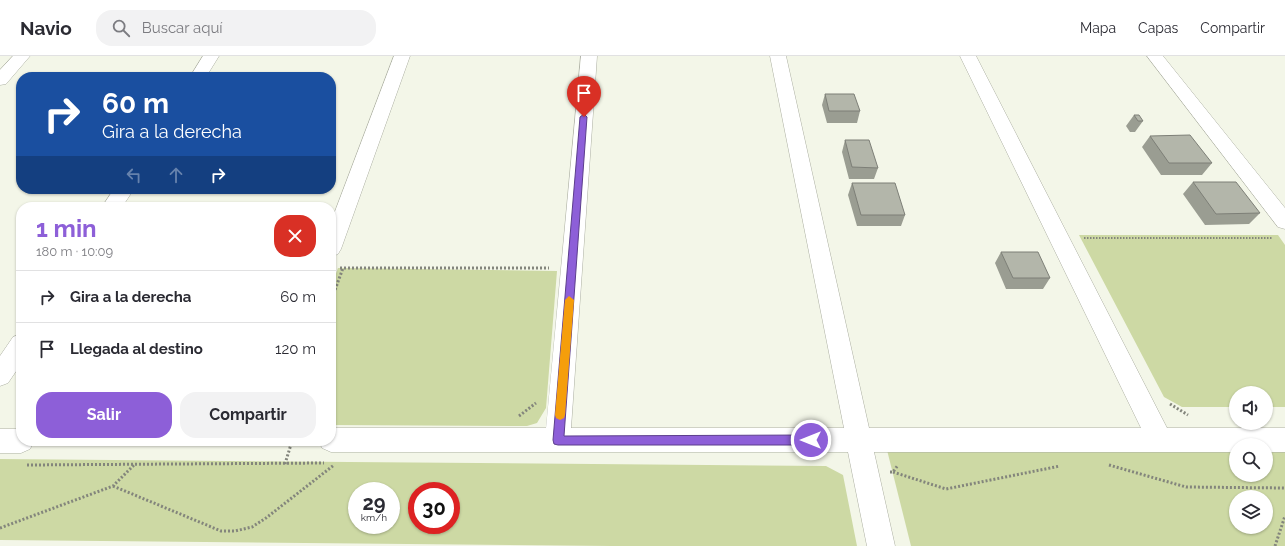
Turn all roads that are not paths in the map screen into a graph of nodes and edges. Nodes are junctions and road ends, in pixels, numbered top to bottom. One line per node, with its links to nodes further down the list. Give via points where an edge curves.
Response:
1 (22, 56): 9 (street)
2 (211, 56): 8 (street)
3 (402, 56): 11 (street)
4 (589, 56): 14 (street)
5 (778, 56): 15 (street)
6 (968, 56): 16 (street)
7 (1155, 56): 10 (street)
8 (201, 72)
9 (0, 80)
10 (1285, 222)
11 (336, 235)
12 (16, 352): 13 (street)
13 (0, 376)
14 (558, 440): 15 (street); 20 (street)
15 (858, 440): 16 (street); 21 (street)
16 (1160, 440): 17 (street)
17 (1285, 440)
18 (0, 441): 19 (street)
19 (16, 441)
20 (334, 452)
21 (881, 546)

